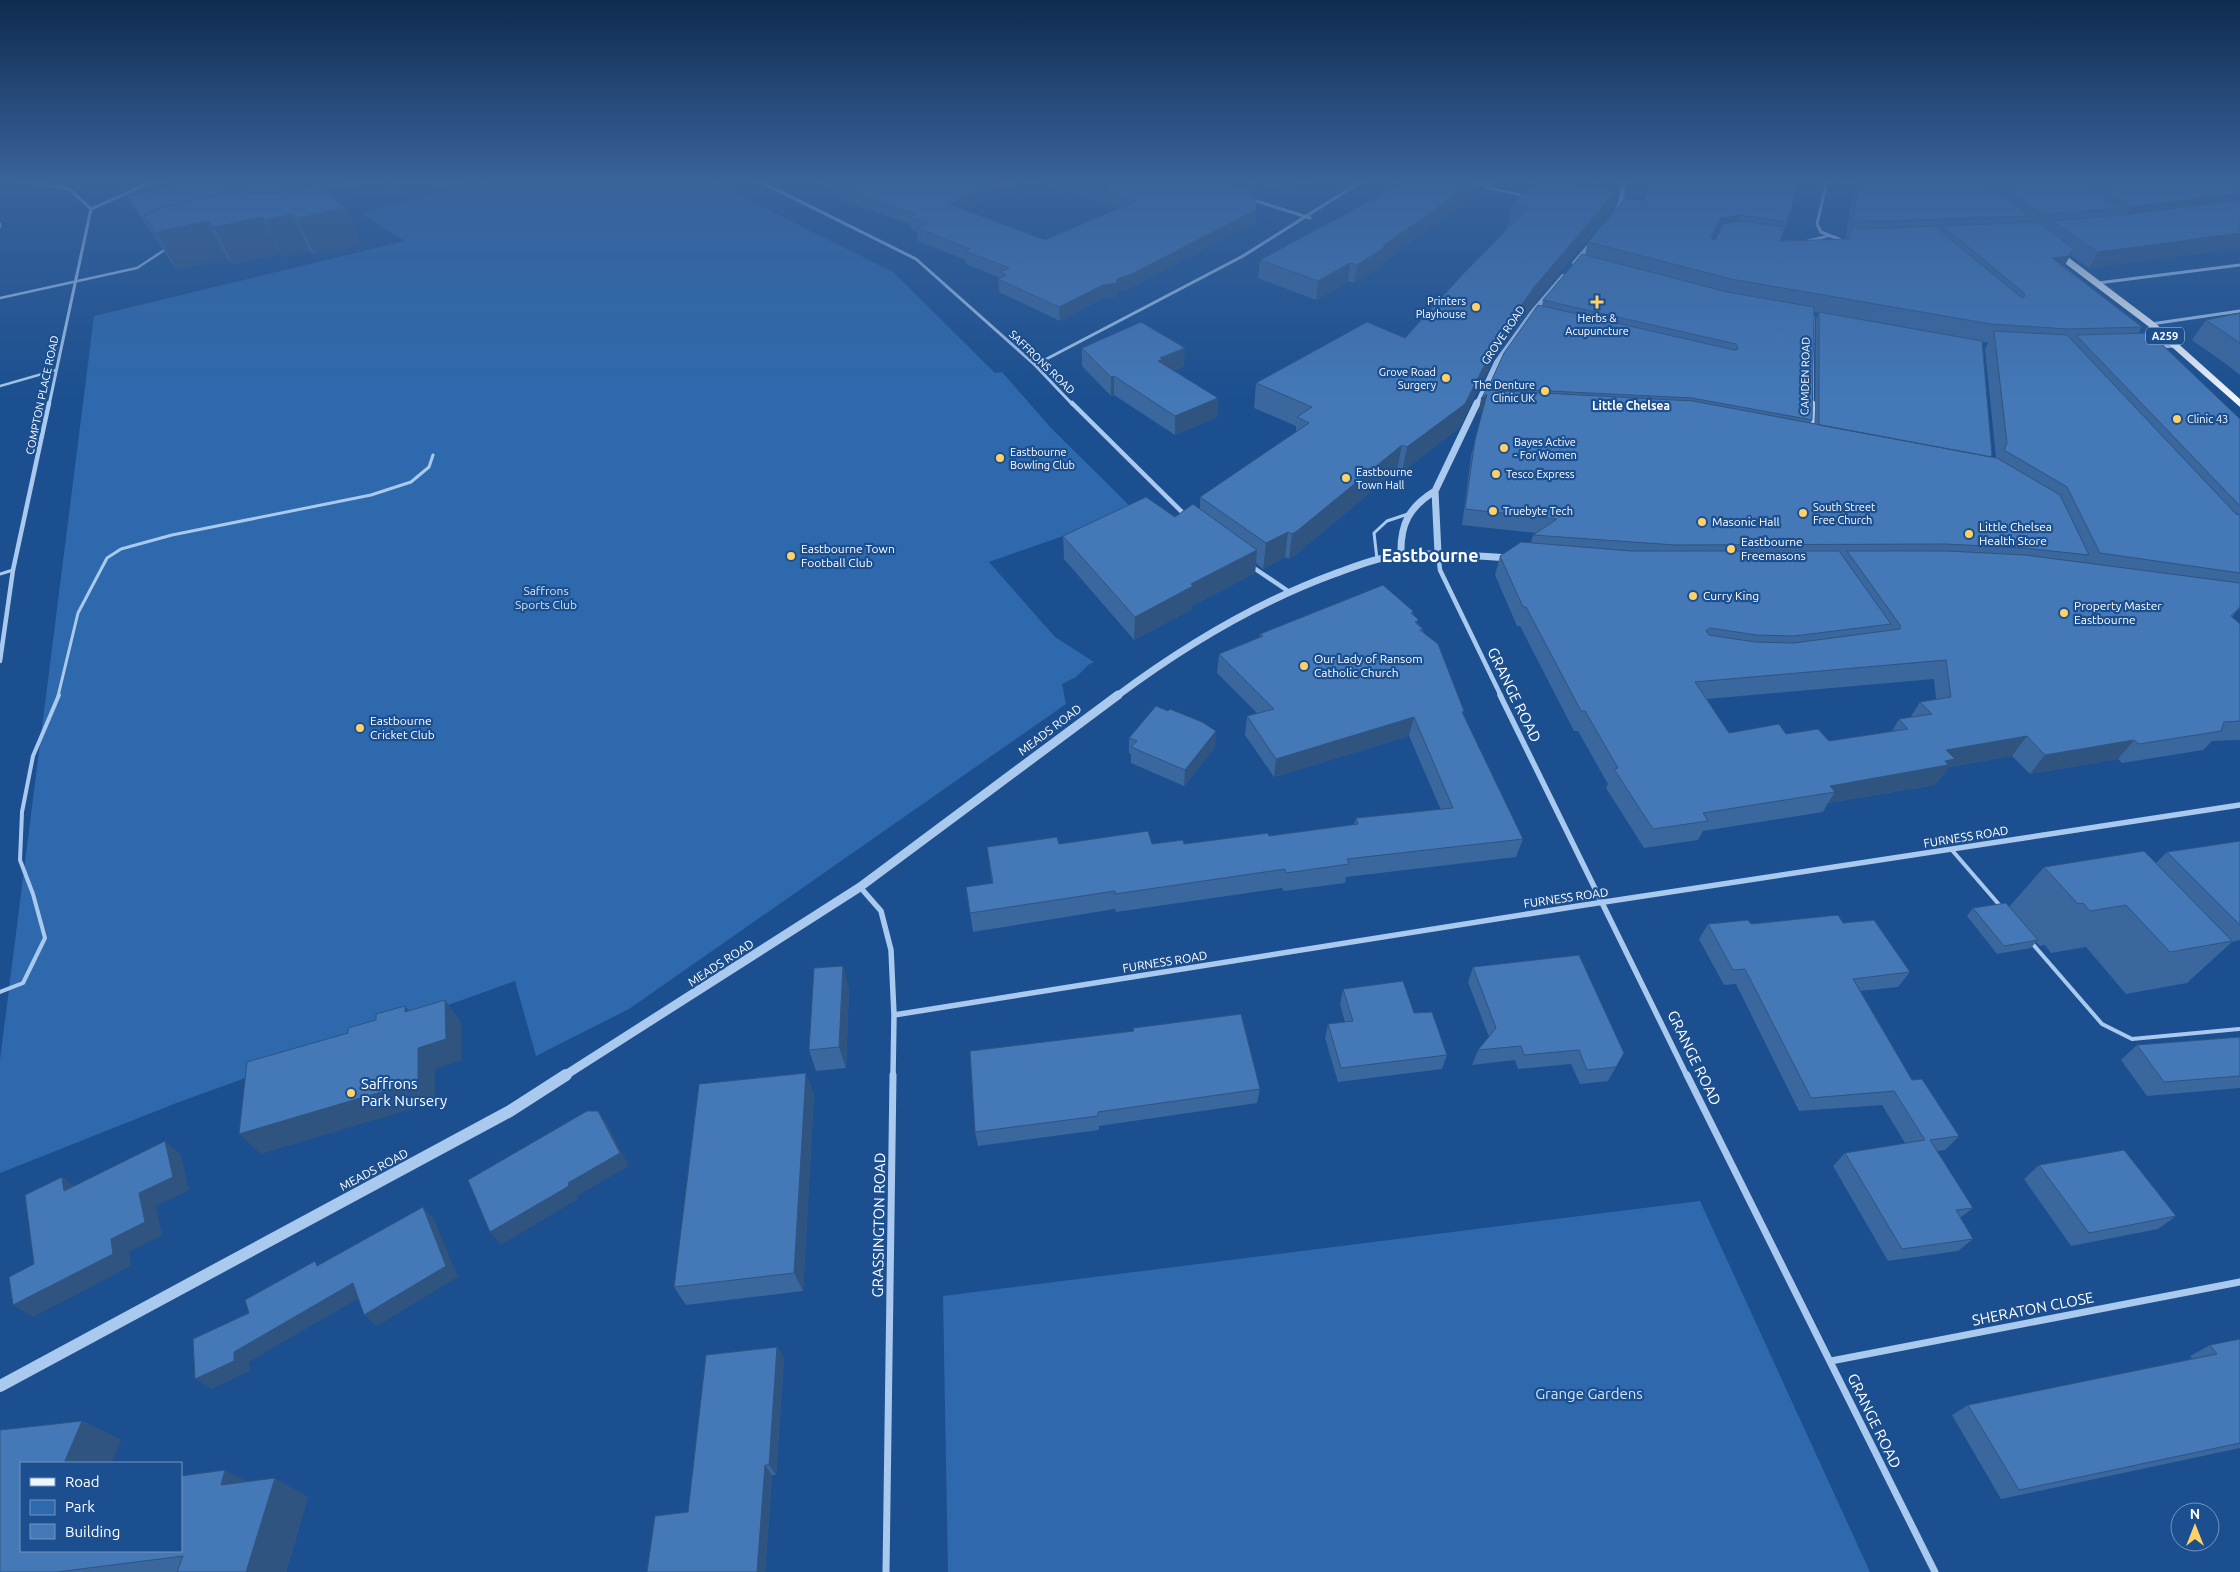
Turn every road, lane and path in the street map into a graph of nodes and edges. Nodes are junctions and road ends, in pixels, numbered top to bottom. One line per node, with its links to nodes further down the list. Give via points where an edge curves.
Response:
1 (82, 254): 10 (street, COMPTON PLACE ROAD)
2 (158, 254): 10 (lane, via 137,268)
3 (907, 254): 22 (street, SAFFRONS ROAD, via 916,259)
4 (1247, 254): 22 (street)
5 (1582, 254): 7 (street, GROVE ROAD)
6 (2059, 254): 11 (main road, A259)
7 (1577, 260): 8 (street); 14 (street, GROVE ROAD)
8 (1586, 263)
9 (2240, 264): 11 (street)
10 (76, 282): 12 (lane); 23 (street, COMPTON PLACE ROAD)
11 (2098, 283): 19 (main road, A259)
12 (0, 298)
13 (2240, 311): 15 (street)
14 (1533, 312): 16 (street); 25 (street, GROVE ROAD, via 1497,362)
15 (2228, 313): 17 (lane); 19 (street)
16 (1541, 314)
17 (2234, 317)
18 (1822, 318): 28 (street, CAMDEN ROAD, via 1812,316)
19 (2152, 324): 20 (main road, A259)
20 (2178, 346): 21 (street); 27 (main road, A259)
21 (2148, 347)
22 (1035, 365): 32 (street, SAFFRONS ROAD)
23 (56, 370): 24 (lane); 40 (street, COMPTON PLACE ROAD)
24 (0, 386)
25 (1478, 402): 26 (street); 30 (street, GROVE ROAD)
26 (1486, 402)
27 (2240, 404)
28 (1811, 436)
29 (433, 454): 50 (lane, via 429,467 411,482 371,495 172,535 121,549 107,558 75,622 59,694 33,756 22,812 20,860 46,938 23,983)
30 (1435, 491): 33 (street, via 1418,500); 35 (street, GROVE ROAD, via 1439,504 1435,517 1440,541)
31 (1192, 509): 32 (lane)
32 (1185, 514): 34 (street, SAFFRONS ROAD)
33 (1408, 514): 36 (street, via 1401,527); 38 (lane, via 1388,521 1374,533)
34 (1191, 520)
35 (1438, 553): 36 (street, MEADS ROAD); 37 (street, MEADS ROAD); 47 (street, GRANGE ROAD, via 1440,570)
36 (1401, 555): 38 (street, MEADS ROAD)
37 (1522, 558)
38 (1377, 559): 42 (street, MEADS ROAD)
39 (1250, 565): 42 (street)
40 (13, 570): 41 (lane); 43 (street, COMPTON PLACE ROAD)
41 (0, 574)
42 (1288, 591): 46 (street, MEADS ROAD, via 1213,630 1162,663)
43 (0, 661)
44 (2240, 804): 45 (street, FURNESS ROAD)
45 (1951, 849): 47 (street, FURNESS ROAD); 48 (lane)
46 (860, 887): 51 (street, GRASSINGTON ROAD, via 881,911 891,950); 55 (street, MEADS ROAD, via 510,1111)
47 (1601, 903): 51 (street, FURNESS ROAD); 54 (street, GRANGE ROAD)
48 (2005, 912)
49 (2024, 934): 52 (lane, via 2102,1024 2132,1039)
50 (0, 992)
51 (894, 1015): 56 (street, GRASSINGTON ROAD)
52 (2239, 1029)
53 (2240, 1282): 54 (street, SHERATON CLOSE)
54 (1831, 1361): 57 (street, GRANGE ROAD)
55 (0, 1386)
56 (886, 1572)
57 (1935, 1572)

